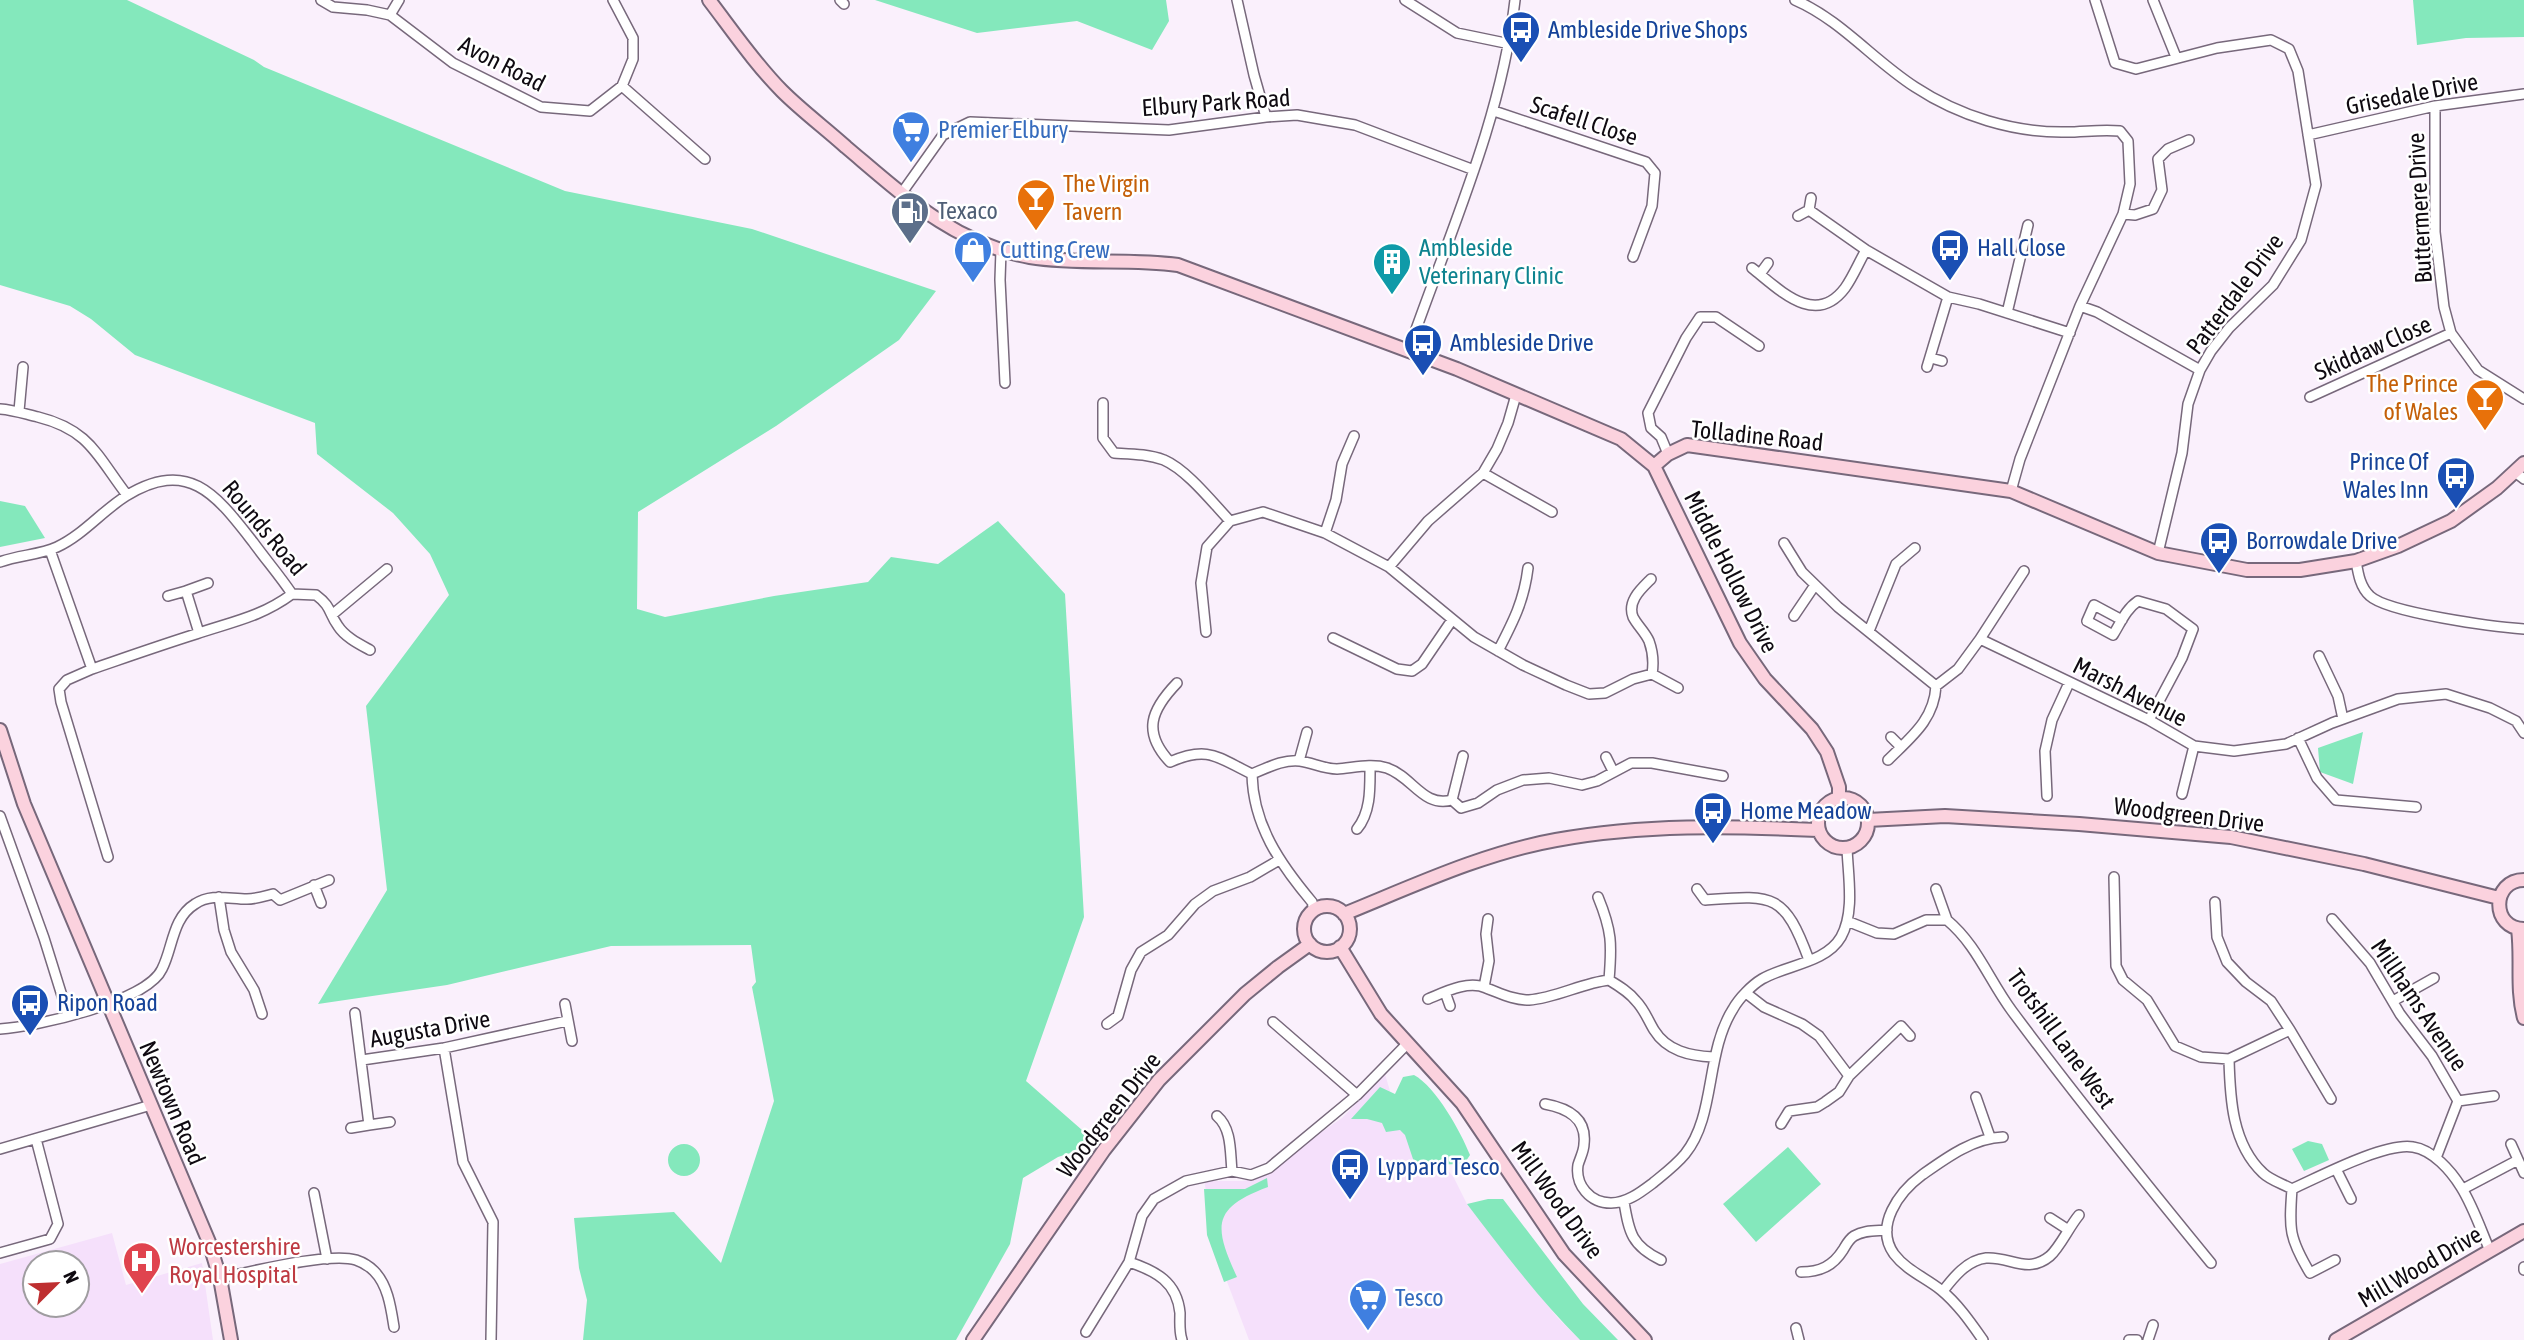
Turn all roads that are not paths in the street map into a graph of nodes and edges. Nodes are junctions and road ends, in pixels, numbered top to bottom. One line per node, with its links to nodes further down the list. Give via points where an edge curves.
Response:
1 (321, 0): 11 (street, Avon Road, via 333,8)
2 (399, 0): 11 (street)
3 (613, 0): 14 (street, via 633,38 633,59)
4 (709, 0): 23 (main road, via 781,90)
5 (1237, 0): 18 (street)
6 (1405, 0): 12 (street, via 1457,33)
7 (1515, 0): 12 (street)
8 (2095, 0): 13 (street, Patterdale Drive, via 2115,63 2136,69)
9 (2153, 0): 13 (street)
10 (1800, 1): 26 (street, via 1940,103 2014,128 2120,131 2129,141 2130,184)
11 (390, 15): 14 (street, Avon Road, via 453,62 541,107 590,111)
12 (1510, 44): 17 (street)
13 (2176, 57): 19 (street, Patterdale Drive, via 2271,40 2289,50 2298,71)
14 (622, 86): 21 (street)
15 (2524, 94): 16 (street, Grisedale Drive)
16 (2435, 106): 19 (street, Grisedale Drive); 37 (street, Buttermere Drive, via 2435,232)
17 (1494, 111): 22 (street); 31 (street, Scafell Close, via 1646,162 1655,173 1652,206)
18 (1266, 117): 22 (street, Elbury Park Road, via 1297,115 1355,125); 23 (street, Elbury Park Road, via 1169,130 970,122 943,135)
19 (2308, 135): 42 (street, Patterdale Drive, via 2316,185 2301,240 2273,285 2229,328)
20 (2189, 140): 26 (street, via 2158,159 2162,190 2153,209)
21 (705, 159)
22 (1474, 170): 39 (street)
23 (901, 194): 29 (main road, via 955,232)
24 (1811, 198): 25 (street)
25 (1809, 210): 27 (street); 30 (street)
26 (2123, 214): 34 (street)
27 (1798, 216)
28 (2028, 225): 35 (street)
29 (1001, 250): 39 (main road, via 1084,263 1178,265); 43 (street)
30 (1866, 250): 32 (street, via 1845,288 1832,302 1821,304 1798,303 1756,271); 33 (street)
31 (1633, 257)
32 (1768, 263)
33 (1948, 297): 35 (street); 40 (street, via 1929,362)
34 (2080, 306): 36 (street); 42 (street)
35 (2007, 313): 36 (street)
36 (2070, 333): 55 (street)
37 (2451, 333): 45 (street, Skiddaw Close); 46 (street, Buttermere Drive, via 2477,369)
38 (1759, 346): 51 (street, via 1716,317 1700,317 1648,413 1651,428)
39 (1408, 352): 44 (main road)
40 (1942, 360)
41 (23, 367): 49 (street)
42 (2200, 370): 63 (street, Patterdale Drive, via 2188,404 2182,453)
43 (1005, 383)
44 (1516, 395): 52 (main road, via 1621,439); 54 (street, via 1508,423)
45 (2310, 397)
46 (2524, 399)
47 (1103, 403): 58 (street, via 1104,438 1114,453 1166,461 1195,483)
48 (0, 410): 49 (street)
49 (19, 411): 56 (street, via 54,420 78,435 100,456)
50 (1354, 436): 59 (street)
51 (1668, 454): 52 (main road, Tolladine Road); 55 (main road, Tolladine Road, via 1687,445)
52 (1654, 466): 115 (main road, Middle Hollow Drive, via 1740,643 1827,752 1836,772)
53 (2521, 471): 64 (main road, Tolladine Road, via 2451,522)
54 (1483, 473): 57 (street); 66 (street, via 1429,521)
55 (2011, 491): 63 (main road, Tolladine Road)
56 (127, 495): 62 (street, Rounds Road); 74 (street, Rounds Road, via 161,482 201,486 231,514)
57 (1552, 512)
58 (1230, 521): 59 (street, via 1263,512); 82 (street, via 1207,547 1200,583)
59 (1325, 533): 66 (street)
60 (1784, 544): 72 (street)
61 (1915, 548): 81 (street, via 1896,564)
62 (51, 550): 65 (street, Rounds Road); 89 (street)
63 (2158, 553): 64 (main road, Tolladine Road, via 2247,570 2301,570)
64 (2356, 561): 80 (street, via 2360,581 2370,596 2386,605)
65 (0, 562)
66 (1389, 568): 79 (street)
67 (1528, 568): 87 (street, via 1516,618)
68 (387, 569): 76 (street)
69 (2024, 571): 85 (street)
70 (1651, 579): 90 (street, via 1632,605 1633,617 1648,639)
71 (208, 583): 73 (street)
72 (1815, 585): 77 (street); 81 (street)
73 (186, 590): 75 (street); 83 (street)
74 (292, 594): 76 (street, Rounds Road, via 316,595); 83 (street, via 258,614)
75 (168, 596)
76 (333, 614): 86 (street, Rounds Road, via 338,626)
77 (1794, 616)
78 (2122, 620): 97 (street, via 2138,601 2166,609 2193,629)
79 (1452, 621): 84 (street, via 1412,671 1397,669); 87 (street)
80 (2524, 629)
81 (1869, 631): 93 (street)
82 (1206, 632)
83 (199, 633): 89 (street)
84 (1333, 638)
85 (1980, 639): 92 (street, Marsh Avenue); 93 (street, via 1958,669)
86 (369, 650)
87 (1498, 651): 90 (street, via 1589,694 1605,693)
88 (2319, 656): 95 (street, via 2338,696)
89 (92, 669): 123 (street, via 67,680 59,689)
90 (1653, 674): 94 (street)
91 (1177, 683): 111 (street, via 1161,700 1153,722 1153,734 1164,756 1170,762 1203,753 1222,757)
92 (2068, 683): 97 (street, Marsh Avenue); 114 (street, via 2045,751)
93 (1936, 686): 104 (street, via 1935,702 1921,727)
94 (1678, 688)
95 (2343, 719): 96 (street, Marsh Avenue, via 2398,699 2446,694); 102 (street, Marsh Avenue)
96 (2520, 719): 100 (street, Marsh Avenue)
97 (2149, 720): 103 (street, Marsh Avenue)
98 (0, 730): 153 (main road, Newtown Road, via 24,804)
99 (1307, 732): 108 (street)
100 (2524, 733)
101 (1891, 737): 104 (street)
102 (2298, 738): 103 (street, Marsh Avenue, via 2234,751); 117 (street, via 2317,778 2336,800)
103 (2194, 746): 113 (street)
104 (1901, 747): 107 (street)
105 (1463, 756): 116 (street)
106 (1606, 757): 110 (street)
107 (1888, 760)
108 (1299, 761): 109 (street, via 1336,769); 111 (street, via 1278,763)
109 (1370, 766): 116 (street, via 1389,769 1432,801); 120 (street, via 1369,800)
110 (1614, 771): 112 (street, via 1631,763 1652,763); 116 (street, via 1582,785 1549,778 1523,780 1461,808)
111 (1252, 774): 124 (street, via 1252,797)
112 (1723, 776)
113 (2182, 794)
114 (2047, 796)
115 (1839, 799): 119 (main road, via 1850,799 1863,808); 121 (main road, via 1825,806 1818,817)
116 (1452, 800)
117 (2416, 807)
118 (3, 816): 158 (street)
119 (1868, 820): 122 (main road, via 1859,842); 133 (main road, Woodgreen Drive, via 1945,816 2231,837)
120 (1357, 830)
121 (1818, 830): 122 (main road, via 1825,841); 137 (main road, via 1709,825 1619,830 1554,840 1470,863)
122 (1847, 848): 141 (street)
123 (108, 857)
124 (1279, 860): 136 (street); 162 (street, via 1213,891 1168,935 1141,952 1118,1016)
125 (2114, 877): 171 (street, via 2114,948 2123,980 2147,1000 2175,1046 2201,1057)
126 (329, 880): 128 (street)
127 (2524, 880): 133 (main road, via 2505,887)
128 (314, 886): 131 (street, via 280,900 273,894 248,899); 135 (street)
129 (1697, 889): 145 (street, via 1705,900 1754,896 1773,901 1789,915)
130 (1936, 889): 140 (street)
131 (219, 897): 153 (street, via 206,898 186,910 156,978); 157 (street, via 232,952)
132 (1598, 897): 147 (street, via 1611,934)
133 (2499, 898): 142 (main road, via 2505,922)
134 (2215, 902): 164 (street, via 2217,937 2227,962 2271,1001)
135 (321, 903)
136 (1314, 910): 137 (main road, via 1335,907); 143 (main road, via 1304,929)
137 (1344, 914): 144 (main road, via 1349,932)
138 (1488, 919): 148 (street)
139 (2332, 919): 152 (street, Millhams Avenue, via 2371,963)
140 (1947, 920): 141 (street, via 1926,920 1894,934 1877,933); 213 (street, Trotshill Lane West, via 1970,943 2010,1008)
141 (1847, 921): 145 (street, via 1828,952)
142 (2521, 929): 159 (main road, via 2519,982)
143 (1310, 944): 144 (main road, via 1324,951); 223 (main road, Woodgreen Drive, via 1245,994 1159,1080 1104,1150)
144 (1340, 947): 167 (main road, Mill Wood Drive, via 1381,1014)
145 (1809, 960): 150 (street, via 1762,979)
146 (2434, 978): 152 (street)
147 (1609, 980): 148 (street, via 1528,1000); 169 (street, via 1636,1001 1664,1041 1686,1054)
148 (1484, 987): 149 (street)
149 (1445, 992): 151 (street); 155 (street)
150 (1746, 993): 169 (street, via 1733,1009); 172 (street, via 1819,1036)
151 (1428, 999)
152 (2393, 1001): 177 (street, Millhams Avenue)
153 (107, 1004): 158 (street); 180 (main road, Newtown Road)
154 (565, 1004): 160 (street)
155 (1450, 1006)
156 (355, 1013): 170 (street)
157 (262, 1014)
158 (68, 1015): 163 (street, via 25,1028)
159 (2524, 1018)
160 (567, 1021): 166 (street); 168 (street, Augusta Drive)
161 (1273, 1022): 173 (street)
162 (1107, 1024)
163 (0, 1029)
164 (2290, 1030): 171 (street); 176 (street)
165 (1910, 1036): 172 (street, via 1901,1026)
166 (572, 1041)
167 (1408, 1043): 173 (street); 225 (main road, Mill Wood Drive, via 1462,1103 1564,1254)
168 (444, 1048): 170 (street, Augusta Drive); 222 (street, via 463,1162 493,1222)
169 (1713, 1057): 201 (street, via 1707,1101 1686,1153)
170 (362, 1059): 185 (street, Augusta Drive)
171 (2229, 1059): 197 (street, via 2234,1120 2245,1149 2263,1174)
172 (1849, 1076): 181 (street, via 1839,1092 1816,1107)
173 (1357, 1096): 195 (street, via 1269,1168 1251,1175)
174 (2494, 1096): 177 (street)
175 (1976, 1097): 188 (street)
176 (2331, 1099)
177 (2458, 1101): 192 (street, Millhams Avenue)
178 (1779, 1102): 181 (street)
179 (1545, 1104): 201 (street, via 1575,1115 1585,1133 1579,1184 1589,1196 1608,1203)
180 (150, 1105): 189 (street); 215 (main road, Newtown Road)
181 (1789, 1111): 184 (street)
182 (1217, 1116): 195 (street, via 1228,1135)
183 (390, 1122): 185 (street)
184 (1781, 1124)
185 (369, 1125): 186 (street)
186 (351, 1128)
187 (2003, 1136): 188 (street)
188 (1990, 1137): 205 (street, via 1910,1184 1893,1205)
189 (36, 1139): 191 (street); 208 (street, via 58,1224 50,1239)
190 (2511, 1144): 193 (street)
191 (0, 1149)
192 (2436, 1158): 194 (street, via 2412,1147 2381,1151); 198 (street)
193 (2518, 1160): 196 (street); 198 (street)
194 (2336, 1170): 197 (street); 200 (street)
195 (1232, 1171): 212 (street, via 1186,1181 1154,1199 1142,1216)
196 (2524, 1173)
197 (2292, 1189): 211 (street, via 2289,1228 2310,1273)
198 (2463, 1189): 207 (street)
199 (314, 1193): 209 (street)
200 (2351, 1199)
201 (1624, 1202): 210 (street, via 1638,1247)
202 (2079, 1215): 204 (street)
203 (2050, 1218): 204 (street)
204 (2067, 1229): 216 (street, via 2051,1255 2038,1262 2024,1266 1983,1258 1965,1267)
205 (1887, 1230): 214 (street, via 1865,1231 1851,1238 1828,1266); 216 (street, via 1893,1252)
206 (2524, 1231): 207 (main road, Mill Wood Drive)
207 (2490, 1251): 231 (main road, Mill Wood Drive)
208 (0, 1253)
209 (327, 1259): 215 (street); 218 (street, via 356,1260 375,1272 388,1296)
210 (1661, 1260)
211 (2335, 1260)
212 (1129, 1262): 220 (street); 224 (street, via 1151,1269 1167,1281 1177,1297)
213 (2211, 1263)
214 (1801, 1272)
215 (220, 1278): 221 (main road, Newtown Road)
216 (1943, 1292): 227 (street)
217 (2153, 1325): 230 (street)
218 (394, 1327)
219 (1796, 1328): 226 (street)
220 (1086, 1332)
221 (231, 1340)
222 (491, 1340)
223 (973, 1340)
224 (1182, 1340)
225 (1645, 1340)
226 (1799, 1340)
227 (1982, 1340)
228 (2129, 1340): 229 (street)
229 (2137, 1340)
230 (2148, 1340)
231 (2336, 1340)

